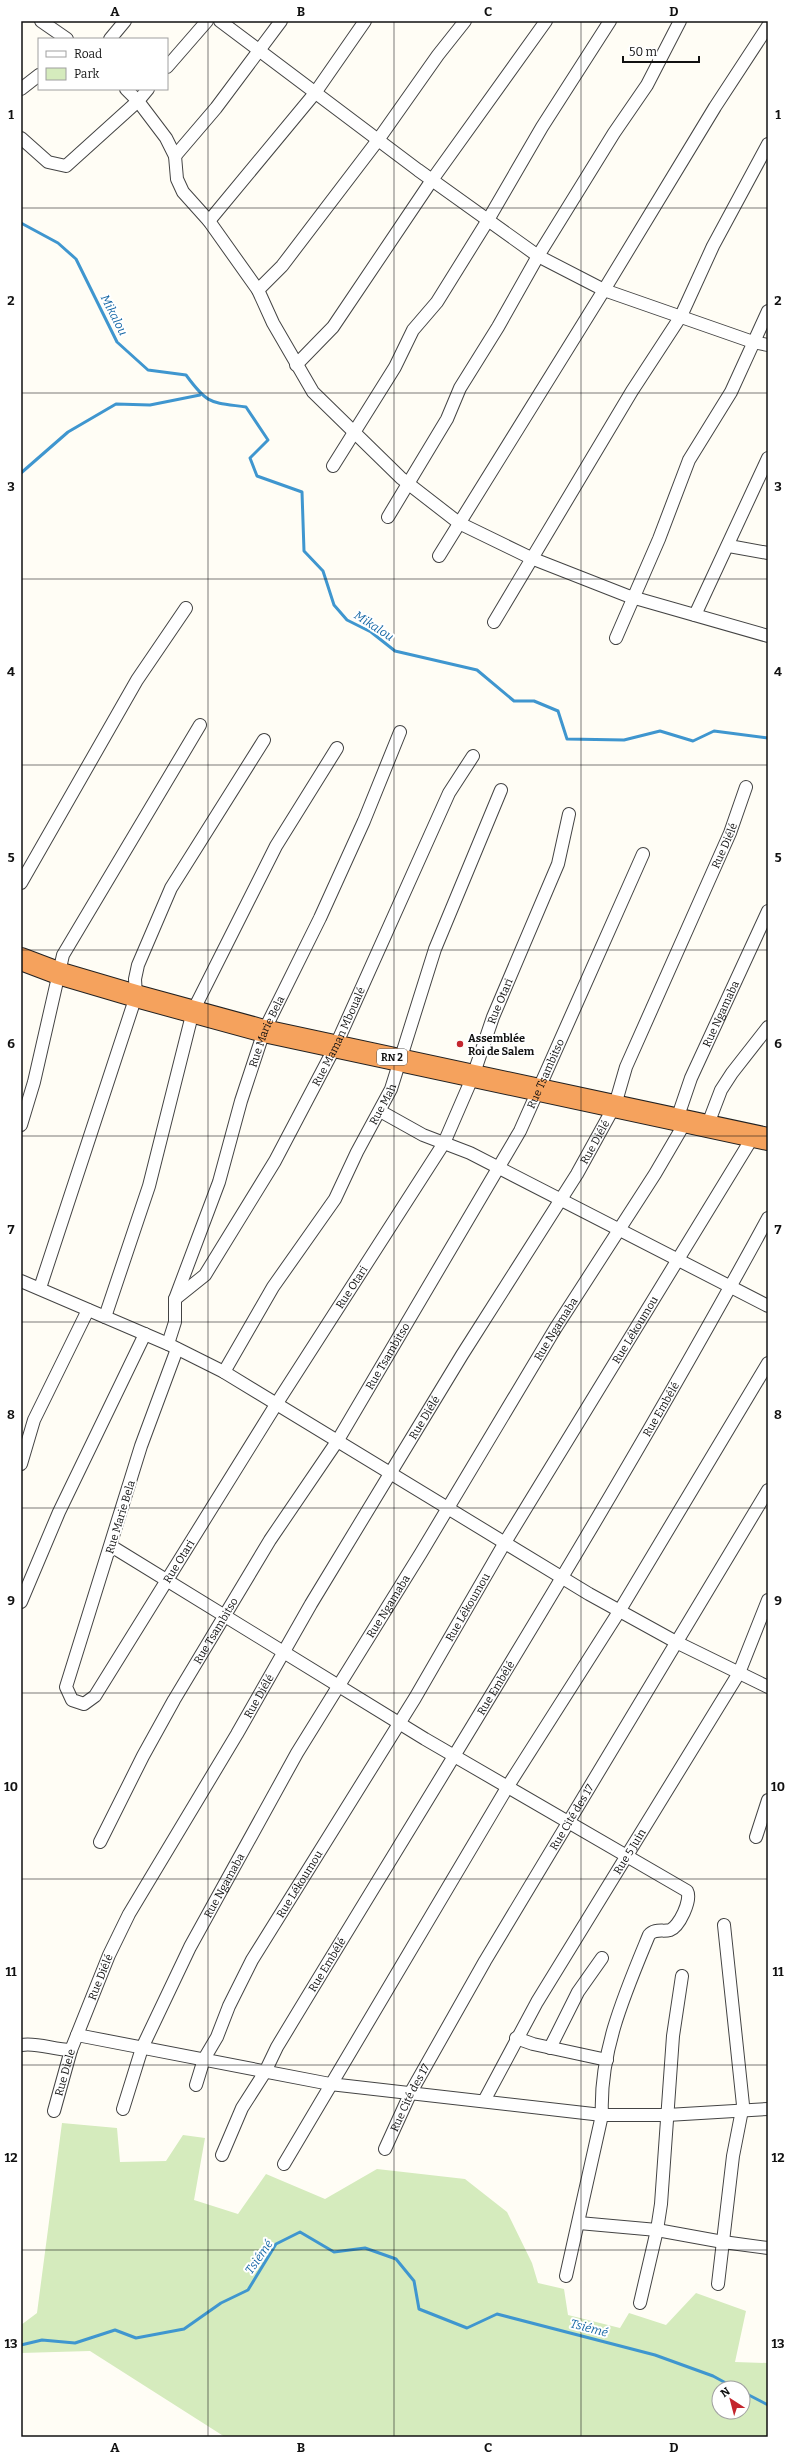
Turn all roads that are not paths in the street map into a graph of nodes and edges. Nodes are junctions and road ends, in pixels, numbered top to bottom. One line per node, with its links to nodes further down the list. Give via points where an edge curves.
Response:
1 (124, 21): 13 (street)
2 (207, 21): 15 (street)
3 (220, 21): 14 (street)
4 (281, 21): 14 (street)
5 (366, 21): 20 (street)
6 (465, 21): 23 (street)
7 (546, 21): 26 (street)
8 (610, 21): 27 (street, via 542,127)
9 (680, 21): 29 (street, via 647,85 614,133)
10 (49, 23): 12 (street)
11 (768, 26): 31 (street, via 715,107)
12 (66, 38)
13 (111, 38)
14 (259, 52): 20 (street); 25 (street)
15 (168, 66)
16 (38, 76): 17 (street)
17 (21, 89)
18 (127, 90): 21 (street)
19 (147, 90): 21 (street)
20 (315, 93): 23 (street); 28 (street)
21 (138, 101): 22 (street, via 66,166 48,162); 25 (street, via 166,138)
22 (21, 138)
23 (378, 140): 26 (street); 30 (street, via 282,266)
24 (768, 144): 33 (street, via 713,246)
25 (175, 156): 28 (street, via 178,179 183,192)
26 (432, 180): 27 (street); 36 (street, via 332,327)
27 (488, 220): 29 (street); 37 (street, via 437,302 413,330 395,367)
28 (209, 221): 30 (street)
29 (538, 256): 31 (street); 40 (street, via 460,388 446,419)
30 (258, 290): 36 (street)
31 (604, 290): 33 (street); 42 (street)
32 (768, 310): 34 (street)
33 (681, 316): 34 (street); 46 (street, via 632,390)
34 (753, 342): 35 (street); 47 (street, via 731,392 690,460 660,539)
35 (768, 345)
36 (296, 365): 37 (street, via 312,392)
37 (355, 433): 39 (street); 40 (street)
38 (768, 458): 43 (street)
39 (333, 466)
40 (409, 484): 41 (street); 42 (street)
41 (388, 517)
42 (459, 523): 45 (street); 46 (street)
43 (729, 546): 44 (street); 49 (street)
44 (768, 553)
45 (439, 556)
46 (531, 558): 47 (street); 50 (street)
47 (633, 597): 49 (street); 52 (street)
48 (186, 608): 62 (street, via 137,680)
49 (695, 615): 51 (street)
50 (494, 622)
51 (768, 636)
52 (616, 638)
53 (200, 725): 65 (street, via 75,934 63,956)
54 (400, 732): 69 (street, Rue Marie Bela, via 364,821 320,918)
55 (264, 740): 66 (street, via 170,888 138,965 135,979)
56 (337, 748): 67 (street, via 276,846)
57 (473, 756): 70 (street, Rue Maman Mboualé, via 449,793)
58 (746, 787): 74 (street, Rue Diélé, via 730,833 626,1067)
59 (501, 790): 71 (street, Rue Mah, via 435,949)
60 (568, 814): 72 (street, Rue Otari, via 558,864 496,1010)
61 (643, 854): 73 (street, Rue Tsambitso)
62 (21, 883)
63 (768, 911): 76 (street, Rue Ngamaba, via 691,1078)
64 (21, 959): 65 (highway, RN 2)
65 (58, 973): 66 (highway, RN 2); 78 (street, via 34,1082)
66 (136, 996): 67 (highway, RN 2); 88 (street)
67 (193, 1011): 69 (highway, RN 2); 92 (street, via 149,1186)
68 (768, 1027): 77 (street, via 721,1090)
69 (264, 1031): 70 (highway, RN 2); 89 (street, Rue Marie Bela, via 241,1101 219,1182)
70 (336, 1045): 71 (highway, RN 2); 89 (street, Rue Maman Mboualé, via 276,1161 217,1257 205,1274)
71 (401, 1058): 72 (highway, RN 2); 75 (street, Rue Mah, via 391,1089)
72 (473, 1076): 73 (highway, RN 2); 80 (street, Rue Otari)
73 (539, 1088): 74 (highway, RN 2); 81 (street, Rue Tsambitso, via 520,1131)
74 (615, 1105): 76 (highway, RN 2); 82 (street, Rue Diélé)
75 (380, 1111): 80 (street, via 411,1129); 96 (street, Rue Mah, via 335,1199 273,1287)
76 (682, 1120): 77 (highway, RN 2); 84 (street, Rue Ngamaba)
77 (708, 1124): 79 (highway, RN 2)
78 (21, 1125)
79 (763, 1136): 85 (street, Rue Lékoumou)
80 (444, 1142): 81 (street); 97 (street, Rue Otari)
81 (499, 1168): 82 (street); 98 (street, Rue Tsambitso)
82 (561, 1201): 84 (street); 100 (street, Rue Diélé, via 462,1355)
83 (768, 1218): 87 (street, Rue Embélé)
84 (619, 1230): 85 (street); 102 (street, Rue Ngamaba, via 551,1335)
85 (679, 1259): 87 (street); 103 (street, Rue Lékoumou)
86 (22, 1285): 88 (street)
87 (731, 1287): 90 (street); 105 (street, Rue Embélé)
88 (40, 1288): 91 (street)
89 (175, 1299): 94 (street, Rue Marie Bela)
90 (768, 1306)
91 (88, 1310): 92 (street); 99 (street, via 34,1420)
92 (105, 1317): 93 (street)
93 (145, 1334): 94 (street); 108 (street, via 59,1512)
94 (172, 1347): 96 (street); 104 (street, Rue Marie Bela)
95 (768, 1363): 109 (street)
96 (224, 1372): 97 (street)
97 (277, 1403): 98 (street); 106 (street, Rue Otari)
98 (338, 1440): 100 (street); 110 (street, Rue Tsambitso, via 270,1540)
99 (21, 1464)
100 (390, 1474): 102 (street); 112 (street, Rue Diélé)
101 (768, 1490): 111 (street, Rue Cité des 17)
102 (447, 1509): 103 (street); 114 (street, Rue Ngamaba)
103 (504, 1544): 105 (street); 117 (street, Rue Lékoumou)
104 (111, 1546): 106 (street); 115 (street, Rue Marie Bela)
105 (560, 1578): 109 (street); 118 (street, Rue Embélé)
106 (167, 1581): 110 (street); 115 (street, Rue Otari, via 94,1696 84,1704 77,1702 72,1700)
107 (768, 1600): 113 (street, Rue 5 Juin)
108 (21, 1602)
109 (620, 1610): 111 (street); 119 (street)
110 (225, 1617): 112 (street); 123 (street, Rue Tsambitso, via 143,1756)
111 (676, 1642): 113 (street); 121 (street, Rue Cité des 17)
112 (285, 1651): 114 (street); 128 (street, Rue Diélé, via 129,1914 109,1955)
113 (739, 1673): 116 (street); 124 (street, Rue 5 Juin)
114 (339, 1685): 117 (street); 131 (street, Rue Ngamaba, via 246,1843 190,1947)
115 (66, 1687)
116 (768, 1687)
117 (399, 1722): 118 (street); 134 (street, Rue Lékoumou, via 252,1960 229,2006 217,2038)
118 (454, 1754): 119 (street); 136 (street, Rue Embélé, via 277,2047)
119 (508, 1786): 121 (street); 137 (street)
120 (768, 1800): 122 (street)
121 (569, 1823): 124 (street); 139 (street, Rue Cité des 17, via 485,1961)
122 (756, 1837)
123 (100, 1842)
124 (628, 1856): 129 (street, Rue 5 Juin); 135 (street, via 683,1887 690,1895 690,1900 672,1929 654,1931 649,1935 620,2005 607,2051)
125 (724, 1925): 143 (street)
126 (602, 1958): 132 (street, via 578,1992)
127 (682, 1976): 146 (street, via 673,2036)
128 (77, 2035): 131 (street); 133 (street, Rue Diele)
129 (516, 2038): 132 (street); 140 (street, Rue 5 Juin)
130 (21, 2044): 133 (street, via 30,2043 56,2050)
131 (142, 2048): 134 (street); 141 (street, Rue Ngamaba)
132 (550, 2048): 135 (street)
133 (71, 2050): 144 (street, Rue Diele)
134 (204, 2059): 136 (street); 138 (street, Rue Lékoumou)
135 (607, 2060): 145 (street, via 601,2095)
136 (265, 2072): 137 (street); 148 (street, Rue Embélé, via 242,2108)
137 (330, 2084): 139 (street); 149 (street)
138 (196, 2085)
139 (410, 2092): 140 (street); 147 (street, Rue Cité des 17)
140 (484, 2101): 145 (street)
141 (123, 2109)
142 (768, 2109): 143 (street)
143 (742, 2110): 146 (street); 152 (street, via 733,2156)
144 (54, 2111)
145 (602, 2115): 146 (street); 150 (street)
146 (667, 2115): 151 (street)
147 (384, 2149)
148 (222, 2155)
149 (284, 2164)
150 (579, 2223): 151 (street); 154 (street)
151 (657, 2230): 152 (street); 156 (street)
152 (724, 2242): 153 (street); 155 (street)
153 (768, 2248)
154 (566, 2276)
155 (718, 2284)
156 (640, 2303)

